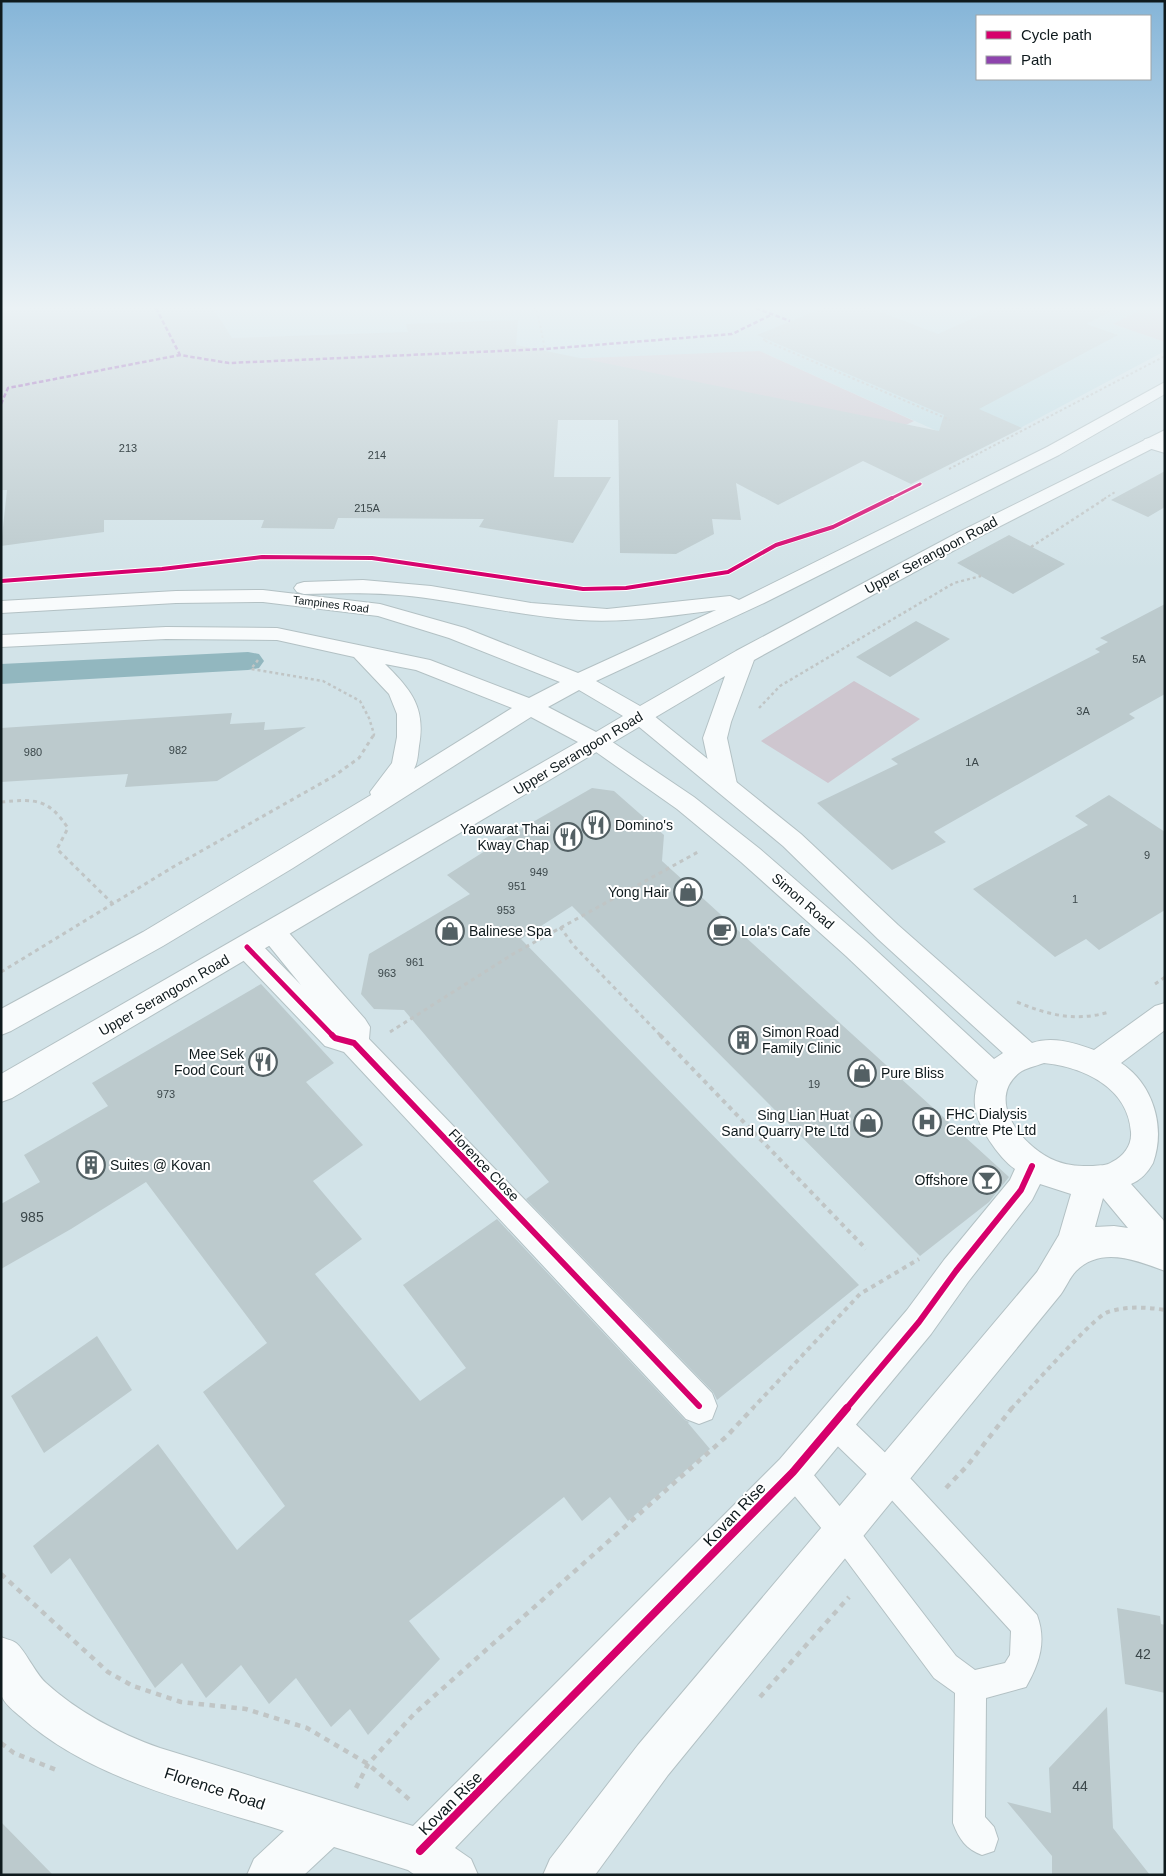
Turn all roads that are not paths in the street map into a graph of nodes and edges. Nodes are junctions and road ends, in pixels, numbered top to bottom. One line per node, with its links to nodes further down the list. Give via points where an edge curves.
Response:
1 (1150, 396): 4 (main road, via 1053,451)
2 (1160, 442): 8 (main road, Upper Serangoon Road, via 966,536)
3 (263, 596): 4 (main road, via 311,587 363,586 431,592 531,609 608,615); 5 (main road, Tampines Road, via 176,597); 9 (main road, Tampines Road, via 380,610 457,633)
4 (757, 599): 9 (main road)
5 (1, 607)
6 (1, 641): 7 (main road, via 166,633 277,634)
7 (361, 652): 10 (main road, via 422,665); 14 (main road, via 399,691 408,714 409,737 404,765)
8 (744, 656): 11 (main road, Upper Serangoon Road); 13 (main road, via 715,738)
9 (579, 681): 10 (main road); 11 (main road, Tampines Road)
10 (530, 707): 12 (main road); 14 (main road)
11 (640, 716): 12 (main road, Upper Serangoon Road); 13 (main road)
12 (597, 742): 15 (main road, Upper Serangoon Road); 22 (main road, Simon Road, via 735,842 838,932)
13 (725, 784): 20 (main road, via 792,840 888,932)
14 (370, 806): 18 (main road, via 153,939)
15 (272, 932): 16 (main road, Upper Serangoon Road); 19 (main road, via 355,1027)
16 (247, 947): 19 (main road, Florence Close, via 335,1038); 23 (main road, Upper Serangoon Road)
17 (1165, 1014): 21 (main road)
18 (1, 1023)
19 (357, 1047): 30 (main road, Florence Close)
20 (1025, 1054): 21 (main road, via 1062,1052); 22 (main road, via 1007,1064)
21 (1097, 1064): 24 (main road)
22 (994, 1078): 25 (main road, via 989,1097 992,1118 1004,1139)
23 (1, 1089)
24 (1155, 1110): 26 (main road, via 1145,1149 1137,1163 1124,1173)
25 (1032, 1166): 26 (main road, via 1066,1179); 31 (main road, Kovan Rise, via 1021,1190 919,1322)
26 (1098, 1180): 27 (main road); 29 (main road)
27 (1165, 1248)
28 (1165, 1256): 29 (main road, via 1115,1240 1075,1250)
29 (1067, 1258): 33 (main road)
30 (699, 1406)
31 (834, 1423): 32 (main road, Kovan Rise); 33 (lane)
32 (793, 1472): 34 (lane); 39 (main road, Kovan Rise)
33 (888, 1475): 34 (main road); 36 (lane, via 1026,1626 1025,1658 1015,1676)
34 (842, 1531): 36 (lane, via 945,1667); 41 (main road, via 654,1760)
35 (1, 1658): 37 (main road, Florence Road, via 28,1695 83,1735 120,1755)
36 (971, 1686): 38 (lane, via 969,1823)
37 (332, 1824): 39 (main road, Florence Road); 40 (main road)
38 (982, 1839)
39 (439, 1851)
40 (270, 1875)
41 (566, 1875)

